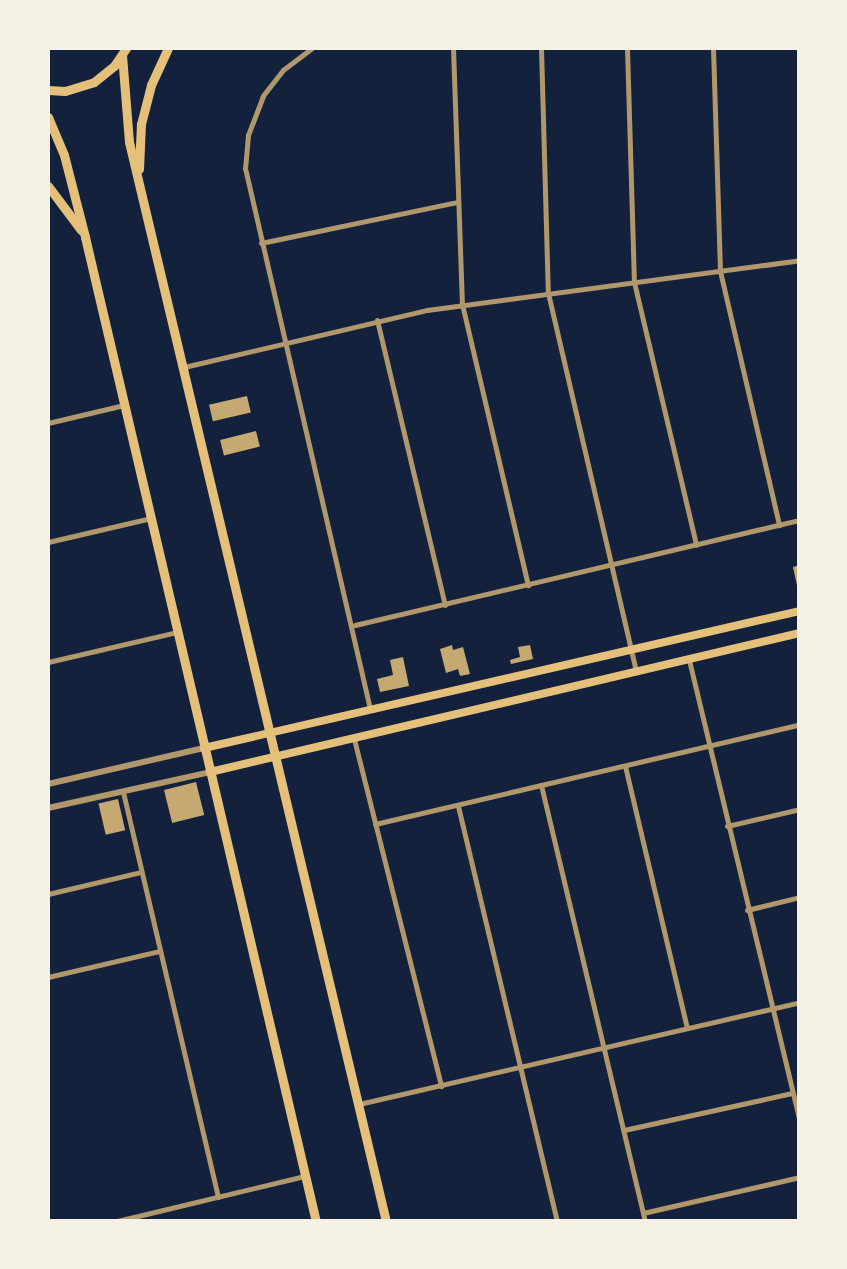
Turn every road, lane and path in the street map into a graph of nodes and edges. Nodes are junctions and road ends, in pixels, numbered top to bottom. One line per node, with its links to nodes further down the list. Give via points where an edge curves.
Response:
1 (168, 48): 13 (main road, via 141,124)
2 (312, 48): 16 (street, via 273,81 250,127 245,168)
3 (453, 48): 14 (street)
4 (541, 48): 20 (street)
5 (627, 48): 19 (street)
6 (713, 48): 18 (street)
7 (799, 48): 9 (street)
8 (126, 51): 10 (main road, via 94,82); 13 (main road, via 126,126)
9 (800, 72)
10 (48, 90)
11 (48, 117): 15 (main road)
12 (48, 186): 15 (main road)
13 (144, 196): 24 (main road)
14 (458, 202): 16 (street); 21 (street)
15 (85, 236): 25 (main road)
16 (261, 243): 23 (street)
17 (800, 260): 18 (street)
18 (720, 271): 19 (street); 29 (street)
19 (634, 282): 20 (street); 31 (street)
20 (548, 293): 21 (street); 32 (street)
21 (462, 304): 22 (street); 33 (street)
22 (377, 320): 23 (street); 34 (street)
23 (286, 341): 24 (street); 36 (street)
24 (184, 367): 45 (main road)
25 (124, 405): 26 (street); 27 (main road)
26 (48, 423)
27 (150, 518): 30 (street); 37 (main road)
28 (800, 520): 29 (street)
29 (779, 525): 31 (street)
30 (48, 542)
31 (696, 544): 32 (street)
32 (612, 565): 33 (street); 39 (street)
33 (528, 585): 34 (street)
34 (444, 604): 36 (street)
35 (800, 611): 39 (main road)
36 (354, 625): 43 (street)
37 (177, 632): 41 (street); 48 (main road)
38 (800, 633): 40 (main road)
39 (631, 651): 42 (street); 43 (main road)
40 (688, 660): 42 (main road); 47 (street)
41 (48, 662)
42 (636, 672): 46 (main road)
43 (371, 712): 45 (main road)
44 (800, 724): 47 (street)
45 (268, 735): 48 (main road); 49 (main road)
46 (354, 738): 49 (main road); 58 (street)
47 (708, 746): 50 (street); 59 (street)
48 (204, 748): 51 (main road); 52 (street)
49 (274, 758): 51 (main road); 73 (main road)
50 (625, 766): 53 (street); 68 (street)
51 (210, 772): 54 (street); 76 (main road)
52 (48, 784)
53 (541, 785): 55 (street); 69 (street)
54 (122, 792): 56 (street); 60 (street)
55 (458, 805): 58 (street); 70 (street)
56 (48, 808)
57 (800, 809): 59 (street)
58 (375, 824): 71 (street)
59 (727, 826): 63 (street)
60 (142, 872): 61 (street); 64 (street)
61 (48, 894)
62 (800, 897): 63 (street)
63 (748, 910): 67 (street)
64 (160, 951): 65 (street); 78 (street)
65 (48, 977)
66 (800, 1002): 67 (street)
67 (772, 1008): 68 (street); 72 (street)
68 (687, 1028): 69 (street)
69 (604, 1048): 70 (street); 75 (street)
70 (520, 1067): 71 (street); 83 (street)
71 (441, 1086): 73 (street)
72 (792, 1093): 74 (street); 75 (street)
73 (357, 1105): 82 (main road)
74 (800, 1124)
75 (624, 1130): 79 (street)
76 (305, 1176): 78 (street); 81 (main road)
77 (800, 1177): 79 (street)
78 (218, 1197): 80 (street)
79 (643, 1213): 84 (street)
80 (113, 1222)
81 (316, 1222)
82 (386, 1222)
83 (557, 1222)
84 (645, 1222)

